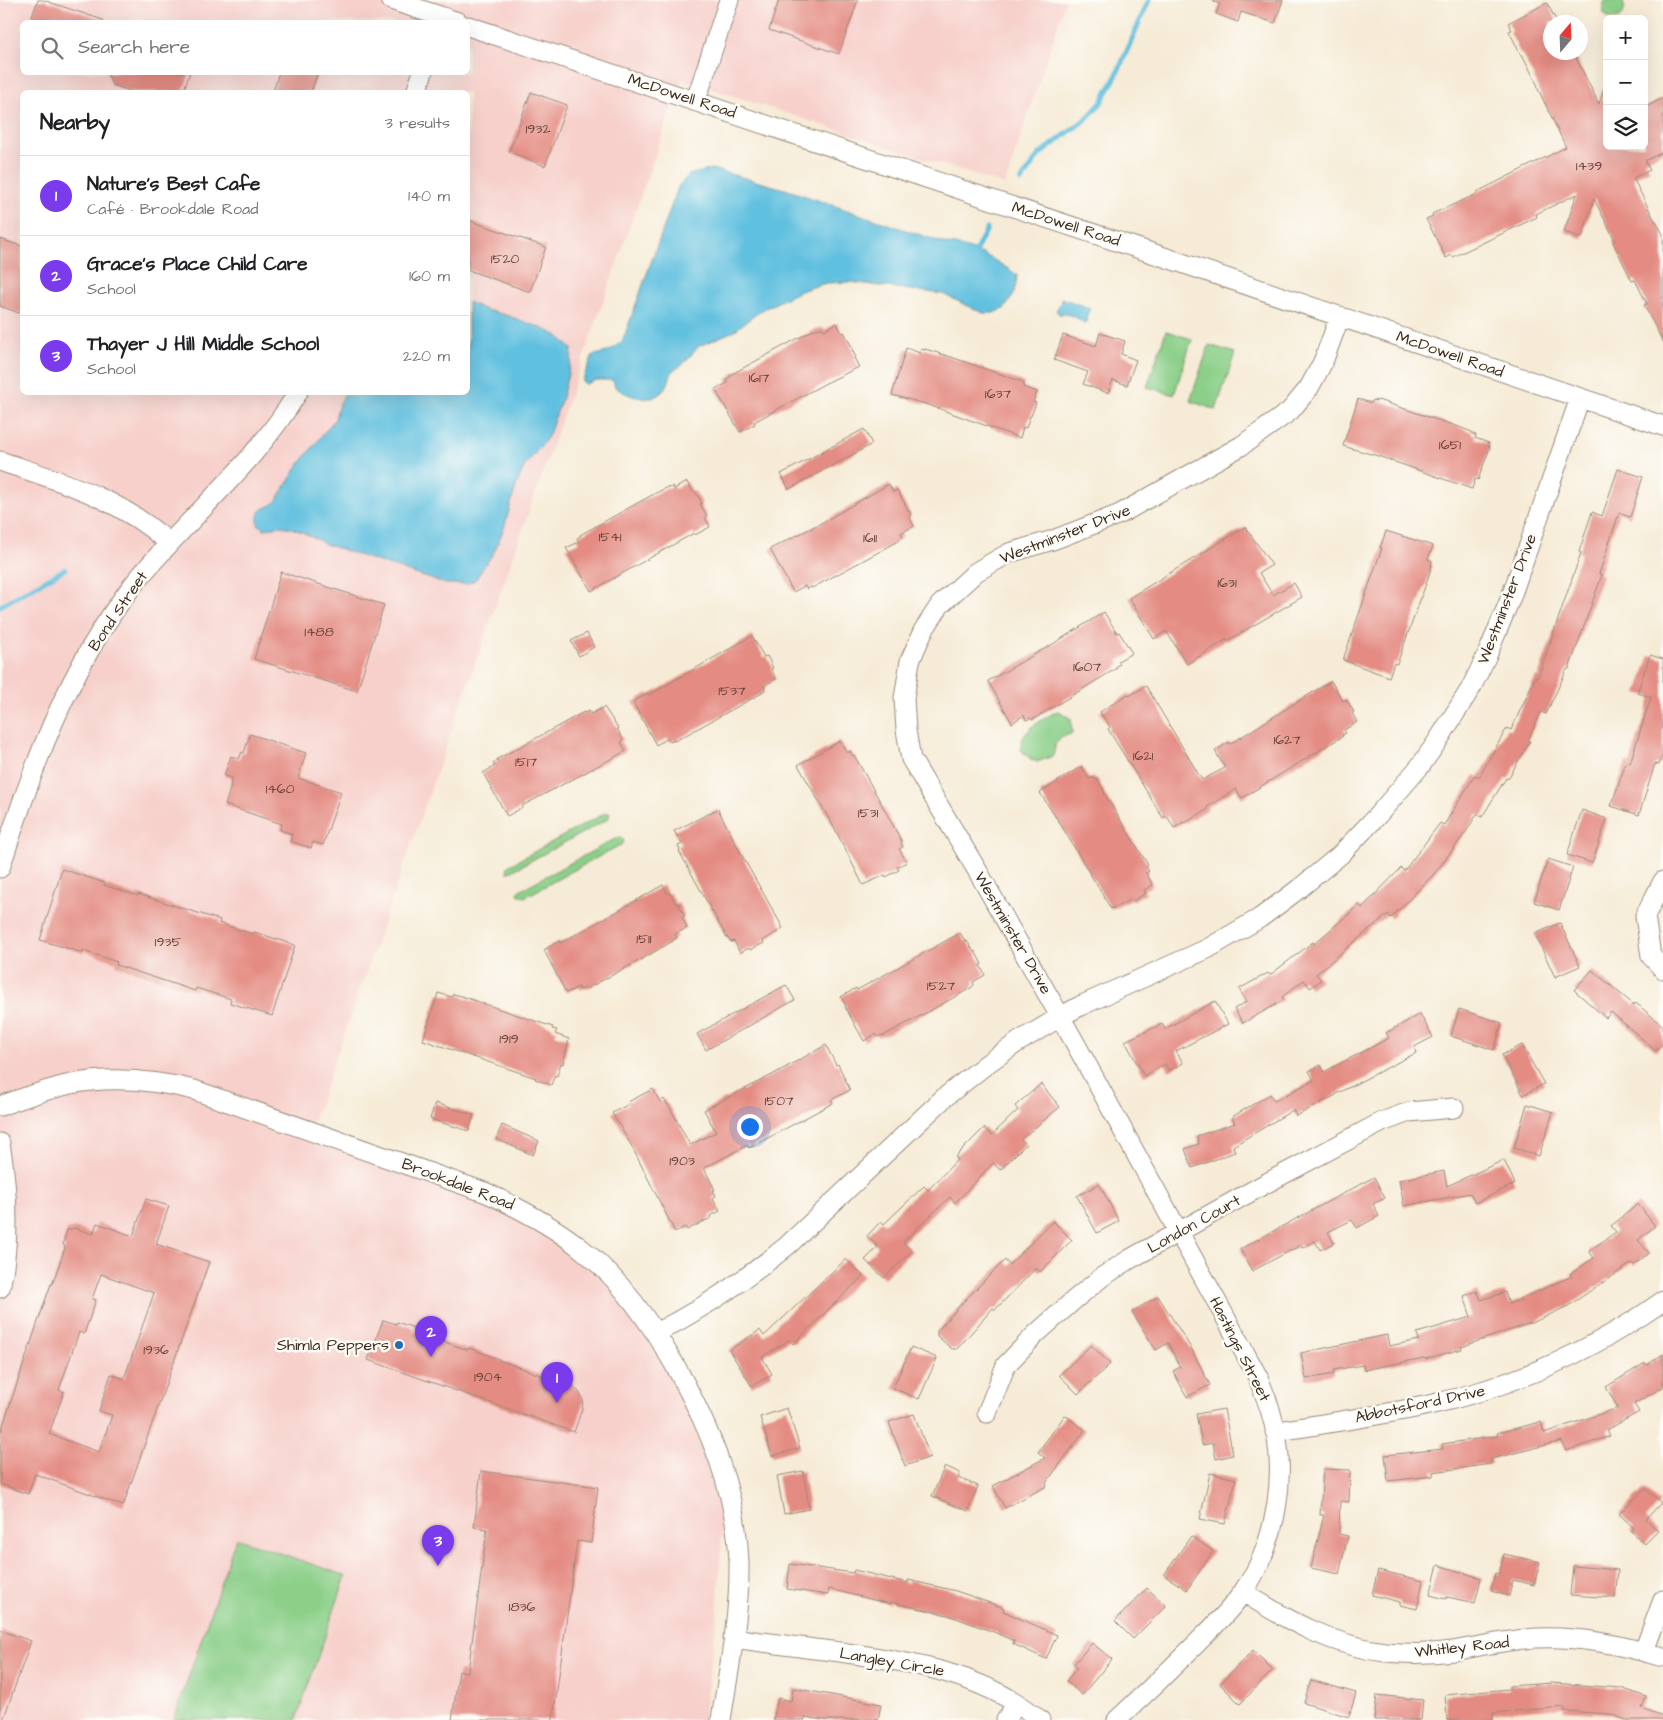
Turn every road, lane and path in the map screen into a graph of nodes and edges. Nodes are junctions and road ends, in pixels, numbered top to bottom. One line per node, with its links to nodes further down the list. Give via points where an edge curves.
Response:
1 (391, 0): 3 (street)
2 (729, 0): 7 (street)
3 (447, 16)
4 (470, 27): 7 (street, McDowell Road)
5 (422, 75): 6 (street)
6 (417, 90)
7 (696, 100): 8 (street, McDowell Road)
8 (1340, 316): 10 (street, McDowell Road); 17 (street, Westminster Drive, via 1323,362 1309,388 1290,411 1241,446 1120,514 1009,553 976,572 940,605 923,631 910,661 904,698 911,759)
9 (296, 395): 13 (street, Bond Street, via 272,431 233,478)
10 (1580, 398): 11 (street, McDowell Road); 17 (street, Westminster Drive, via 1511,597 1488,653 1456,713 1398,794 1340,855 1260,918 1207,950)
11 (1663, 426)
12 (0, 461): 13 (street, via 108,500 152,527)
13 (169, 543): 14 (street, Bond Street, via 115,610 74,678 39,755)
14 (0, 868)
15 (1663, 881): 16 (street, via 1645,916 1651,956)
16 (1663, 969)
17 (1060, 1017): 21 (street, Hastings Street); 24 (street, Westminster Drive, via 1018,1042 945,1097 765,1264 705,1306)
18 (0, 1106): 24 (street, Brookdale Road, via 71,1084 113,1080 170,1084 227,1101 486,1192 522,1210 578,1246 599,1264 633,1300)
19 (1454, 1108): 21 (street, London Court, via 1408,1112 1382,1122)
20 (0, 1143): 22 (street, via 8,1213)
21 (1178, 1232): 25 (street, London Court, via 1102,1277 1036,1334 1006,1365); 26 (street, Hastings Street, via 1258,1377)
22 (0, 1288)
23 (1663, 1301): 26 (street, Abbotsford Drive, via 1586,1350 1501,1385 1429,1405)
24 (656, 1333): 29 (street, Brookdale Road, via 712,1439 730,1497 739,1562)
25 (987, 1413)
26 (1275, 1432): 27 (street, Hastings Street, via 1279,1466 1275,1512 1259,1562)
27 (1243, 1592): 30 (street, Whitley Road, via 1313,1632 1385,1652 1451,1651 1509,1641 1557,1638 1602,1642); 36 (street, Hastings Street, via 1216,1624)
28 (1663, 1600): 30 (street)
29 (733, 1638): 32 (street, Langley Circle, via 918,1664 958,1675); 33 (street, Brookdale Road)
30 (1644, 1651): 31 (street, Whitley Road)
31 (1663, 1657)
32 (1016, 1704): 34 (street); 35 (street, Langley Circle)
33 (721, 1720)
34 (1006, 1720)
35 (1040, 1720)
36 (1117, 1720)

